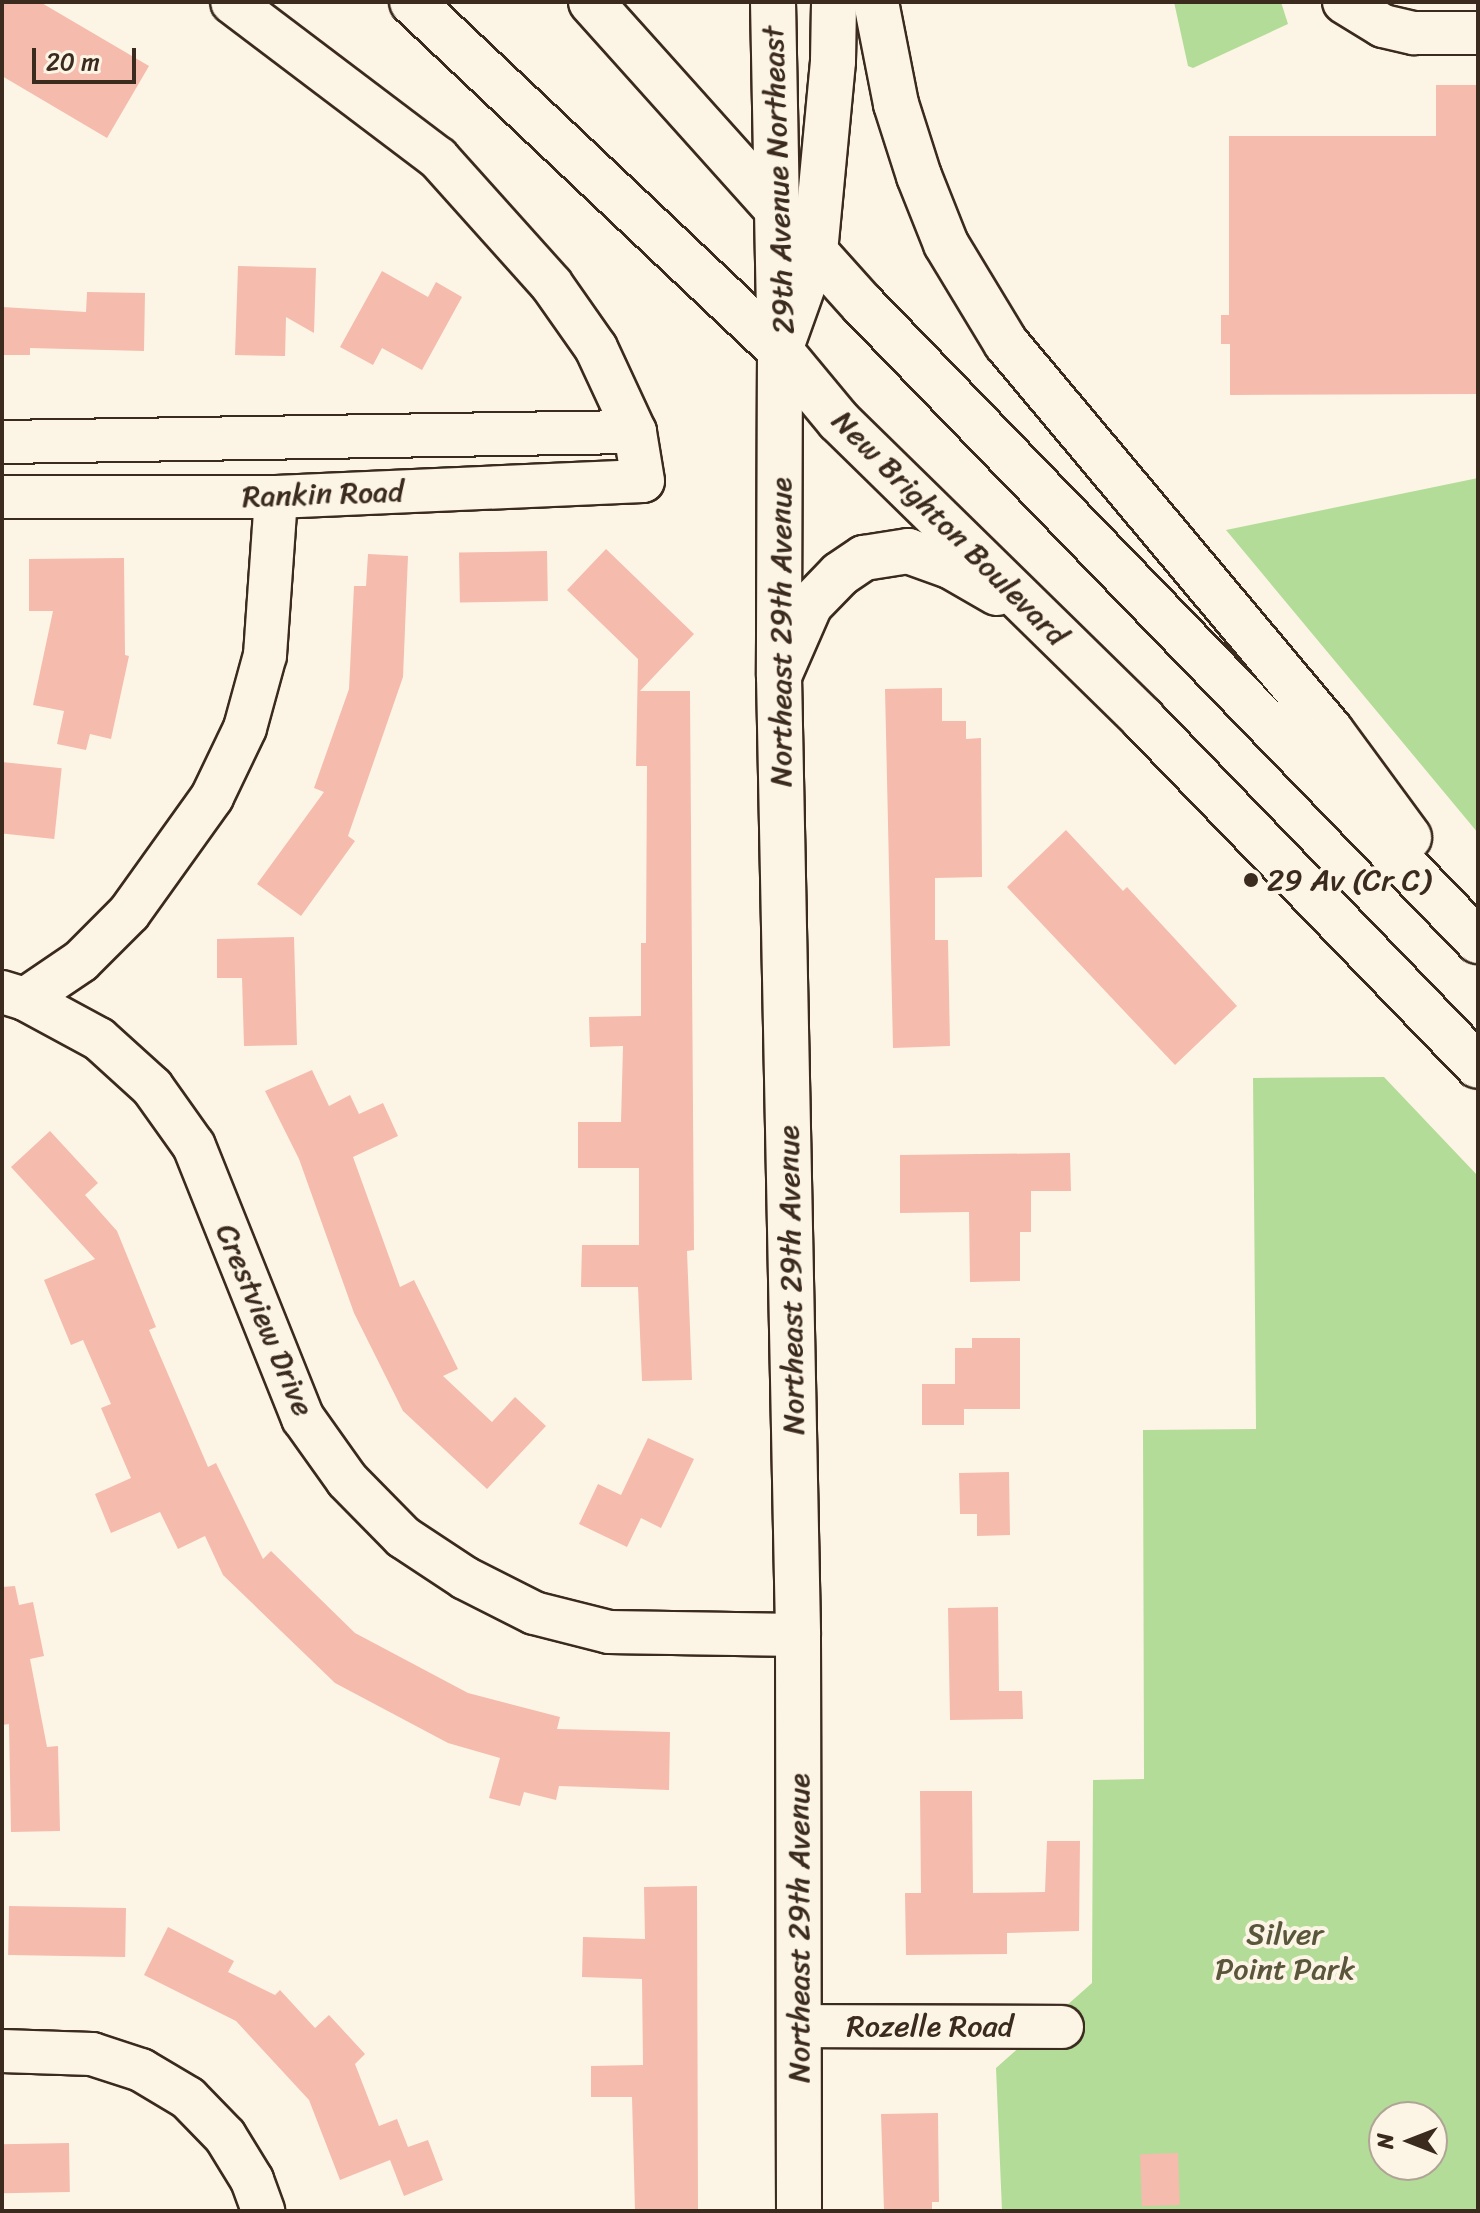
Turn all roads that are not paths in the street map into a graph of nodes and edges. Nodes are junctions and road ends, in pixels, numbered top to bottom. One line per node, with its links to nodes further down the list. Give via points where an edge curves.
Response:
1 (232, 2): 12 (street, via 438,158 551,284 596,348)
2 (412, 2): 11 (main road, New Brighton Boulevard)
3 (591, 2): 9 (main road)
4 (773, 2): 9 (main road, 29th Avenue Northeast)
5 (834, 2): 10 (main road, 29th Avenue Northeast)
6 (876, 2): 18 (main road, via 896,104 919,176 946,244 1006,343 1331,731)
7 (1344, 2): 8 (street, via 1383,26 1414,33)
8 (1478, 33)
9 (773, 209): 10 (main road); 11 (main road, 29th Avenue Northeast)
10 (815, 252): 11 (main road, 29th Avenue Northeast); 19 (main road)
11 (780, 350): 16 (main road, New Brighton Boulevard, via 839,421); 17 (main road, Northeast 29th Avenue)
12 (635, 432): 13 (street, Rankin Road); 15 (street, Rankin Road, via 643,481)
13 (2, 442)
14 (2, 497): 15 (street, Rankin Road)
15 (276, 497): 20 (street, via 265,655 245,728 212,797 129,913 81,961)
16 (1047, 623): 17 (main road, via 950,566 908,551 864,558 810,605); 21 (main road, New Brighton Boulevard)
17 (779, 676): 22 (main road, Northeast 29th Avenue)
18 (1478, 933)
19 (1478, 941)
20 (14, 995): 22 (street, Crestview Drive, via 99,1039 152,1087 194,1146 303,1418 347,1480 403,1537 465,1578 549,1617 609,1632)
21 (1478, 1066)
22 (798, 1635): 23 (main road, Northeast 29th Avenue)
23 (798, 2026): 24 (street, Rozelle Road); 27 (main road, Northeast 29th Avenue)
24 (1062, 2027)
25 (2, 2051): 26 (street, via 92,2054 141,2070 188,2098 225,2136 252,2180)
26 (263, 2211)
27 (799, 2211)

